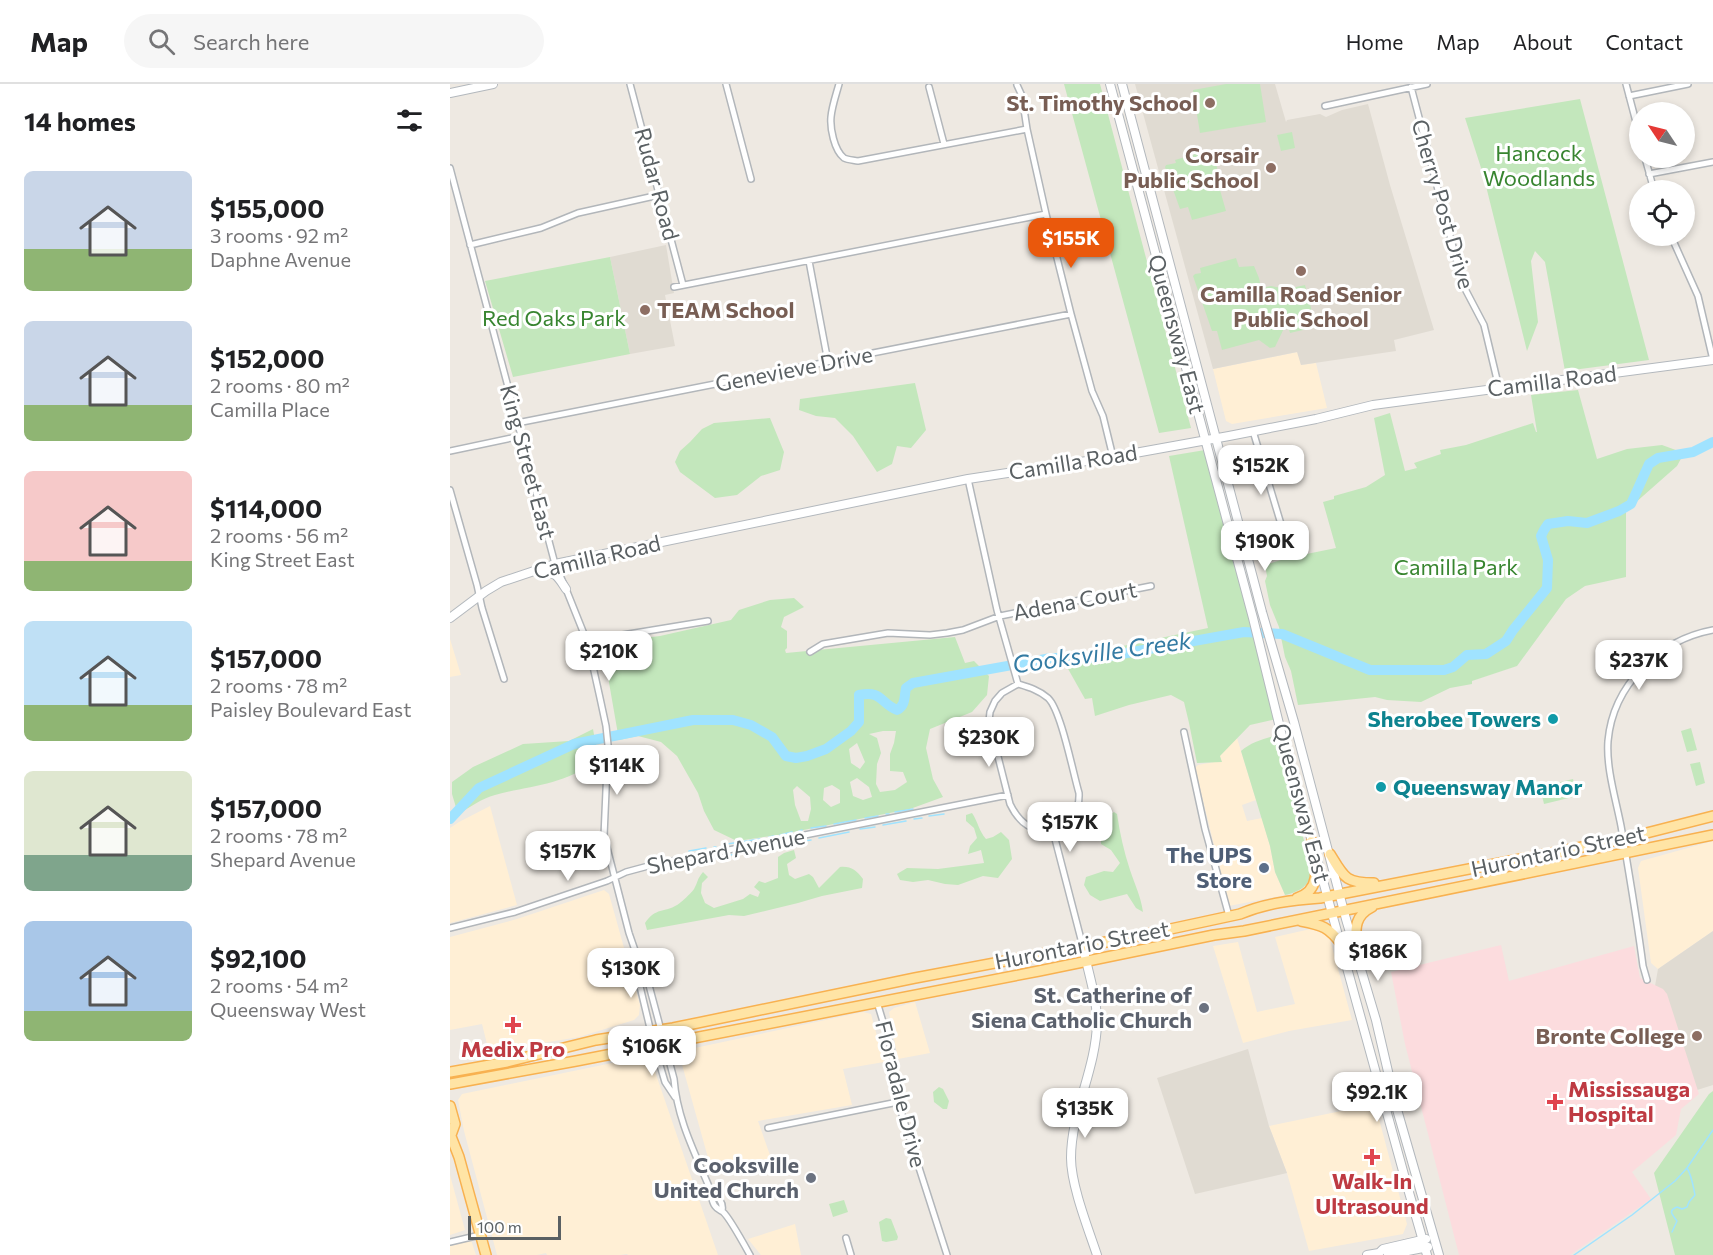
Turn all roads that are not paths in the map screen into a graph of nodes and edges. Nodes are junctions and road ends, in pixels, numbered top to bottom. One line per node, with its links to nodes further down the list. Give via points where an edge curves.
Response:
1 (493, 84): 13 (main road)
2 (630, 84): 26 (street, Rudar Road)
3 (726, 84): 23 (street)
4 (839, 84): 18 (street, via 831,124 845,158 858,161)
5 (1110, 84): 41 (main road, Queensway East)
6 (1122, 84): 40 (main road, Queensway East)
7 (1427, 84): 12 (street)
8 (1626, 84): 14 (street)
9 (1688, 84): 14 (street)
10 (1017, 85): 17 (street)
11 (929, 87): 18 (street)
12 (1411, 87): 16 (street); 36 (street, Cherry Post Drive, via 1463,285 1484,326)
13 (450, 93)
14 (1629, 96): 15 (street)
15 (1631, 102)
16 (1325, 106)
17 (1027, 129): 18 (street); 27 (street)
18 (944, 144)
19 (1713, 162): 22 (street)
20 (450, 168): 25 (street, King Street East)
21 (1648, 168): 22 (street)
22 (1649, 174): 24 (street)
23 (751, 179)
24 (1651, 180)
25 (452, 181): 28 (street, King Street East)
26 (659, 195): 28 (street); 31 (street, Rudar Road)
27 (1046, 214): 30 (street); 33 (street)
28 (470, 244): 37 (street, King Street East)
29 (1676, 246): 34 (street, via 1698,296)
30 (808, 261): 31 (street); 35 (street)
31 (683, 285): 32 (street)
32 (674, 287)
33 (1071, 314): 35 (street, Genevieve Drive); 43 (street)
34 (1713, 360): 36 (main road, Camilla Road)
35 (828, 362): 37 (street, Genevieve Drive)
36 (1499, 388): 38 (main road, Camilla Road, via 1373,405)
37 (517, 423): 39 (street, King Street East)
38 (1253, 431): 40 (main road, Camilla Road); 46 (street)
39 (521, 436): 42 (street); 47 (street, King Street East)
40 (1216, 438): 41 (main road, Camilla Road); 68 (main road, Queensway East)
41 (1204, 440): 43 (main road, Camilla Road); 66 (main road, Queensway East)
42 (450, 451)
43 (1113, 457): 44 (main road, Camilla Road)
44 (968, 479): 47 (main road, Camilla Road); 52 (street)
45 (450, 490): 51 (street)
46 (1290, 554)
47 (555, 564): 48 (main road, Camilla Road); 50 (street, King Street East)
48 (518, 575): 50 (main road, via 556,574); 51 (main road, Camilla Road)
49 (1151, 586): 52 (street, Adena Court)
50 (566, 589): 56 (street, King Street East)
51 (479, 596): 53 (main road, Camilla Road); 58 (street)
52 (1000, 616): 57 (street, Adena Court, via 963,630 930,635 888,633 823,644); 59 (street)
53 (450, 618)
54 (708, 621): 56 (street, via 598,639)
55 (1713, 630): 65 (street, via 1661,650 1632,680 1619,702 1608,747)
56 (588, 644): 69 (street, King Street East, via 607,732 604,836)
57 (810, 652)
58 (504, 679)
59 (1017, 681): 61 (street, via 995,701 990,712 990,730); 64 (street, via 1053,703 1078,793 1074,816)
60 (1184, 732): 77 (street)
61 (1008, 795): 64 (street, via 1022,823); 69 (street, Shepard Avenue, via 662,863)
62 (1713, 816): 65 (main road, Hurontario Street)
63 (1713, 835): 67 (main road, Hurontario Street)
64 (1054, 836): 81 (street)
65 (1623, 839): 67 (street); 70 (main road, Hurontario Street)
66 (1312, 841): 72 (main road, Queensway East); 73 (main road, via 1317,873 1313,885 1305,896)
67 (1625, 853): 74 (main road, Hurontario Street); 85 (street)
68 (1330, 854): 70 (main road, via 1351,881); 71 (main road, Queensway East)
69 (614, 878): 79 (street, Shepard Avenue, via 515,912); 84 (street, King Street East)
70 (1388, 884): 71 (main road, Hurontario Street)
71 (1340, 894): 72 (main road, Hurontario Street); 75 (main road, Queensway East)
72 (1328, 896): 73 (main road, Hurontario Street); 76 (main road, Queensway East)
73 (1288, 900): 77 (main road, Hurontario Street)
74 (1380, 903): 75 (main road, Hurontario Street); 82 (main road, via 1363,911 1356,924)
75 (1344, 910): 76 (main road, Hurontario Street); 82 (main road, Queensway East)
76 (1332, 913): 78 (main road, Hurontario Street); 80 (main road, Queensway East)
77 (1229, 916): 81 (main road, Hurontario Street)
78 (1296, 920): 80 (main road, via 1325,927); 83 (main road, Hurontario Street)
79 (450, 928)
80 (1342, 945): 100 (main road, Queensway East)
81 (1083, 947): 83 (main road); 87 (main road, Hurontario Street)
82 (1356, 951): 99 (main road, Queensway East)
83 (1086, 961): 86 (main road, Hurontario Street); 106 (main road, via 1097,1025 1071,1143 1071,1161)
84 (639, 964): 87 (street, King Street East, via 638,978); 87 (street, King Street East, via 646,974)
85 (1647, 980)
86 (877, 1002): 88 (main road, Hurontario Street); 92 (street, Floradale Drive, via 891,1048)
87 (656, 1031): 88 (street); 88 (street); 89 (main road, Hurontario Street)
88 (659, 1044): 90 (main road, Hurontario Street); 91 (street, via 674,1079); 91 (street, via 665,1082)
89 (450, 1072)
90 (450, 1084)
91 (675, 1097): 103 (street, via 715,1206)
92 (898, 1102): 94 (street); 105 (street, Floradale Drive)
93 (450, 1106): 95 (main road, via 455,1124)
94 (768, 1128)
95 (451, 1135): 96 (main road)
96 (480, 1235): 98 (street); 102 (main road)
97 (846, 1238): 104 (street)
98 (450, 1242)
99 (1435, 1242): 100 (main road); 108 (main road, Queensway East)
100 (1425, 1247): 101 (main road, via 1383,1249)
101 (1384, 1254): 107 (main road)
102 (486, 1255)
103 (750, 1255)
104 (851, 1255)
105 (947, 1255)
106 (1097, 1255)
107 (1367, 1255)
108 (1438, 1255)

